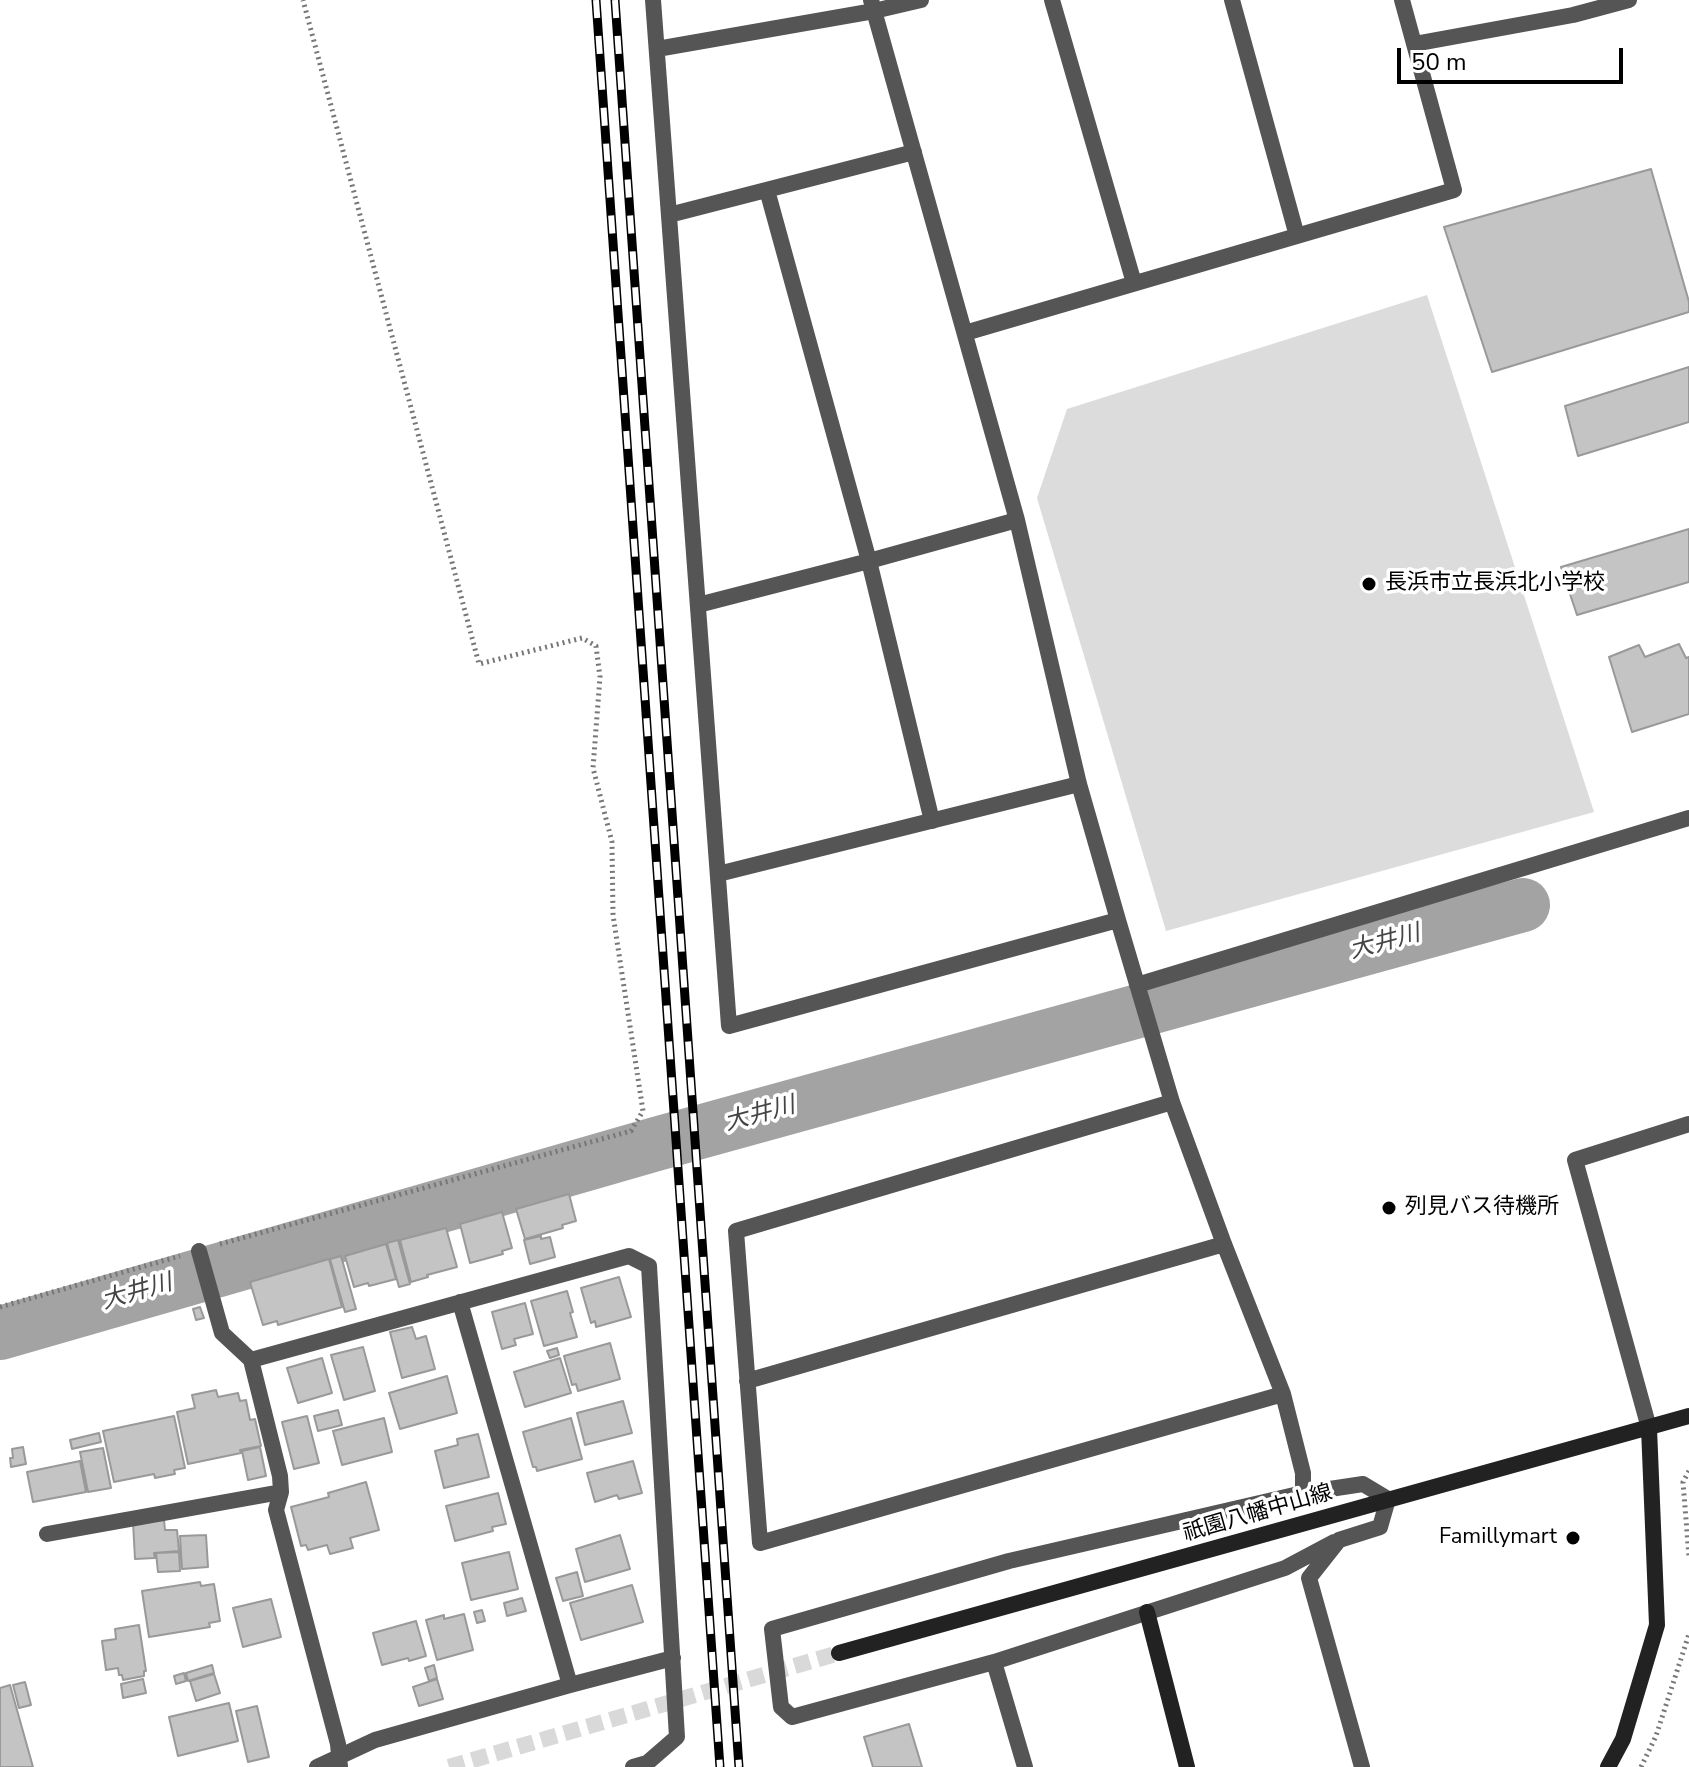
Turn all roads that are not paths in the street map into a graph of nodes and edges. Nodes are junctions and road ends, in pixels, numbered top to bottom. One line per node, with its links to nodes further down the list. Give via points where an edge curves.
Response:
1 (653, 0): 10 (street)
2 (921, 0): 7 (street)
3 (1052, 0): 15 (street)
4 (1232, 0): 14 (street)
5 (1402, 0): 9 (street)
6 (1629, 0): 8 (street)
7 (872, 6): 10 (street); 11 (street)
8 (1571, 8): 9 (street)
9 (1414, 44): 14 (street, via 1454,190)
10 (657, 49): 13 (street)
11 (914, 152): 12 (street); 16 (street)
12 (767, 190): 13 (street); 18 (street)
13 (669, 215): 19 (street)
14 (1297, 236): 15 (street)
15 (1134, 283): 16 (street)
16 (965, 333): 17 (street)
17 (1017, 520): 18 (street); 20 (street)
18 (869, 561): 19 (street); 22 (street)
19 (698, 605): 23 (street)
20 (1079, 784): 22 (street); 24 (street)
21 (1689, 818): 25 (street)
22 (932, 821): 23 (street)
23 (718, 874): 24 (street, via 729,1026)
24 (1118, 920): 25 (street)
25 (1138, 990): 26 (street)
26 (1172, 1102): 28 (street); 32 (street, via 736,1231)
27 (1689, 1124): 35 (street, via 1575,1160)
28 (1224, 1244): 32 (street); 33 (street)
29 (200, 1255): 31 (street, via 222,1333)
30 (460, 1302): 31 (street); 43 (street, via 629,1256 649,1266); 45 (street)
31 (251, 1360): 36 (street)
32 (747, 1381): 33 (street, via 760,1543)
33 (1283, 1394): 37 (street)
34 (1689, 1416): 35 (main road, 祇園八幡中山線)
35 (1649, 1428): 38 (main road, 祇園八幡中山線); 52 (main road, via 1657,1625 1623,1739)
36 (281, 1492): 39 (street); 46 (street, via 276,1510)
37 (1303, 1493): 38 (street, via 1363,1484); 44 (street, via 1009,1561 772,1629 781,1707 792,1717)
38 (1388, 1499): 40 (street, via 1380,1527); 42 (main road, 祇園八幡中山線)
39 (47, 1534)
40 (1339, 1540): 41 (street, via 1285,1568); 51 (street, via 1309,1578)
41 (1147, 1612): 44 (street); 50 (main road)
42 (839, 1653)
43 (673, 1658): 45 (street); 48 (street, via 677,1737 647,1763)
44 (994, 1662): 49 (street)
45 (570, 1685): 46 (street, via 375,1740 352,1749)
46 (340, 1762): 47 (street)
47 (317, 1767)
48 (633, 1767)
49 (1025, 1767)
50 (1187, 1767)
51 (1362, 1767)
52 (1608, 1767)

